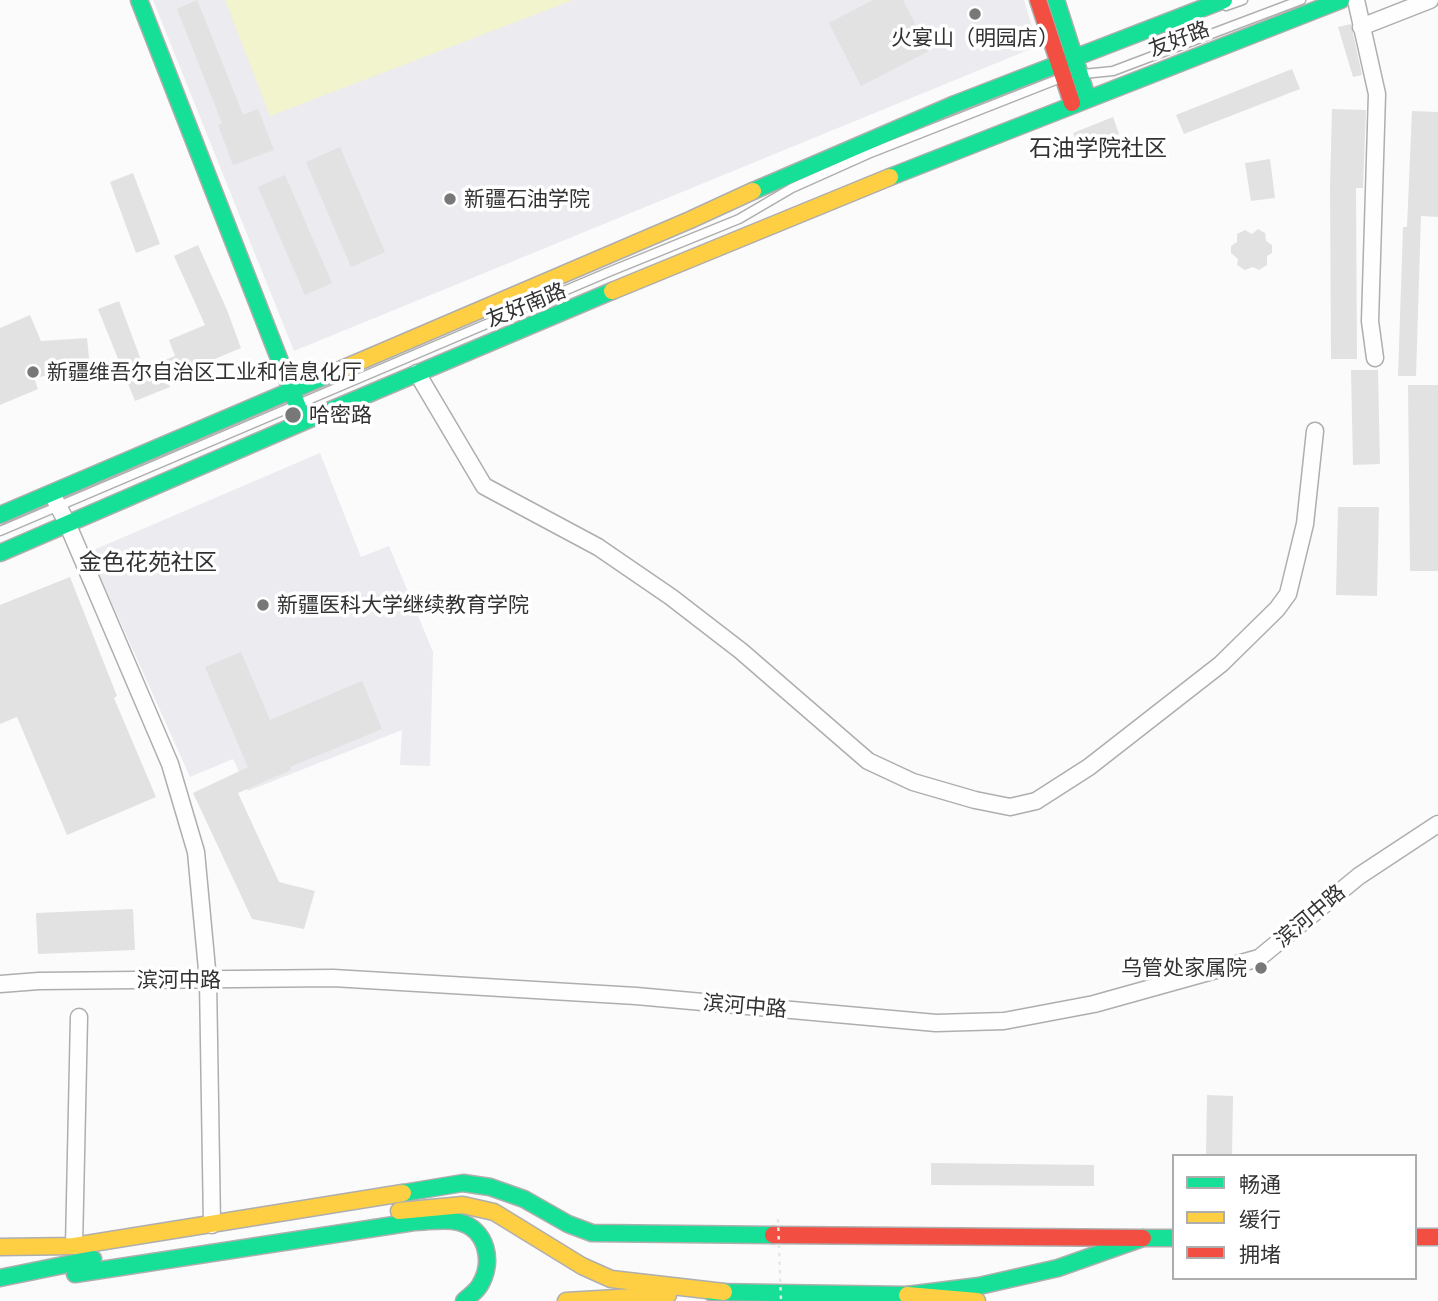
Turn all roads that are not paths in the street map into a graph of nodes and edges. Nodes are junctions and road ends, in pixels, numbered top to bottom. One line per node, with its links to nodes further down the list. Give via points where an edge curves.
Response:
1 (139, 0): 16 (main road)
2 (1038, 0): 11 (main road)
3 (1056, 0): 11 (main road)
4 (1224, 0): 11 (main road, 友好路)
5 (1243, 0): 11 (lane)
6 (1301, 0): 11 (lane, via 1113,71)
7 (1341, 0): 12 (main road, 友好路)
8 (1356, 0): 10 (street)
9 (1430, 0): 10 (street)
10 (1361, 27): 14 (street, via 1377,94 1370,321)
11 (1070, 68): 12 (main road); 13 (main road); 16 (main road, 友好南路, via 783,175)
12 (1087, 97): 13 (main road, 友好路)
13 (1072, 103): 15 (main road, 友好南路)
14 (1375, 358)
15 (417, 373): 16 (main road, 友好南路); 17 (street, via 484,486 598,547 671,597 868,761 914,782 1010,807 1036,801 1089,767 1221,664 1277,609 1288,594 1305,524)
16 (297, 405): 18 (main road, 友好南路); 20 (main road, 友好南路)
17 (1315, 431)
18 (55, 500): 19 (main road, 友好南路); 20 (street); 21 (lane)
19 (0, 515)
20 (66, 523): 22 (main road, 友好南路); 24 (street, via 170,764 196,852)
21 (0, 531)
22 (0, 552)
23 (1438, 824): 24 (street, 滨河中路, via 1359,876 1259,958 1094,1004 1004,1021 936,1023 636,996 347,979)
24 (208, 980): 25 (street, 滨河中路); 28 (street)
25 (0, 984)
26 (79, 1017): 33 (street)
27 (411, 1216): 35 (main road, via 83,1260); 36 (main road); 37 (main road, via 463,1205 494,1212 611,1279); 39 (main road, via 458,1222 476,1229 486,1244 487,1263 480,1287)
28 (212, 1225): 31 (main road, via 463,1183 508,1192 592,1233); 33 (main road)
29 (1417, 1237): 30 (main road)
30 (1438, 1237)
31 (1143, 1238): 32 (main road); 38 (main road, via 1058,1268 979,1286)
32 (1172, 1238)
33 (74, 1246): 34 (main road)
34 (0, 1247)
35 (0, 1278)
36 (0, 1289)
37 (724, 1292): 38 (main road); 40 (main road)
38 (907, 1295): 41 (main road)
39 (464, 1301)
40 (566, 1301)
41 (977, 1301)

